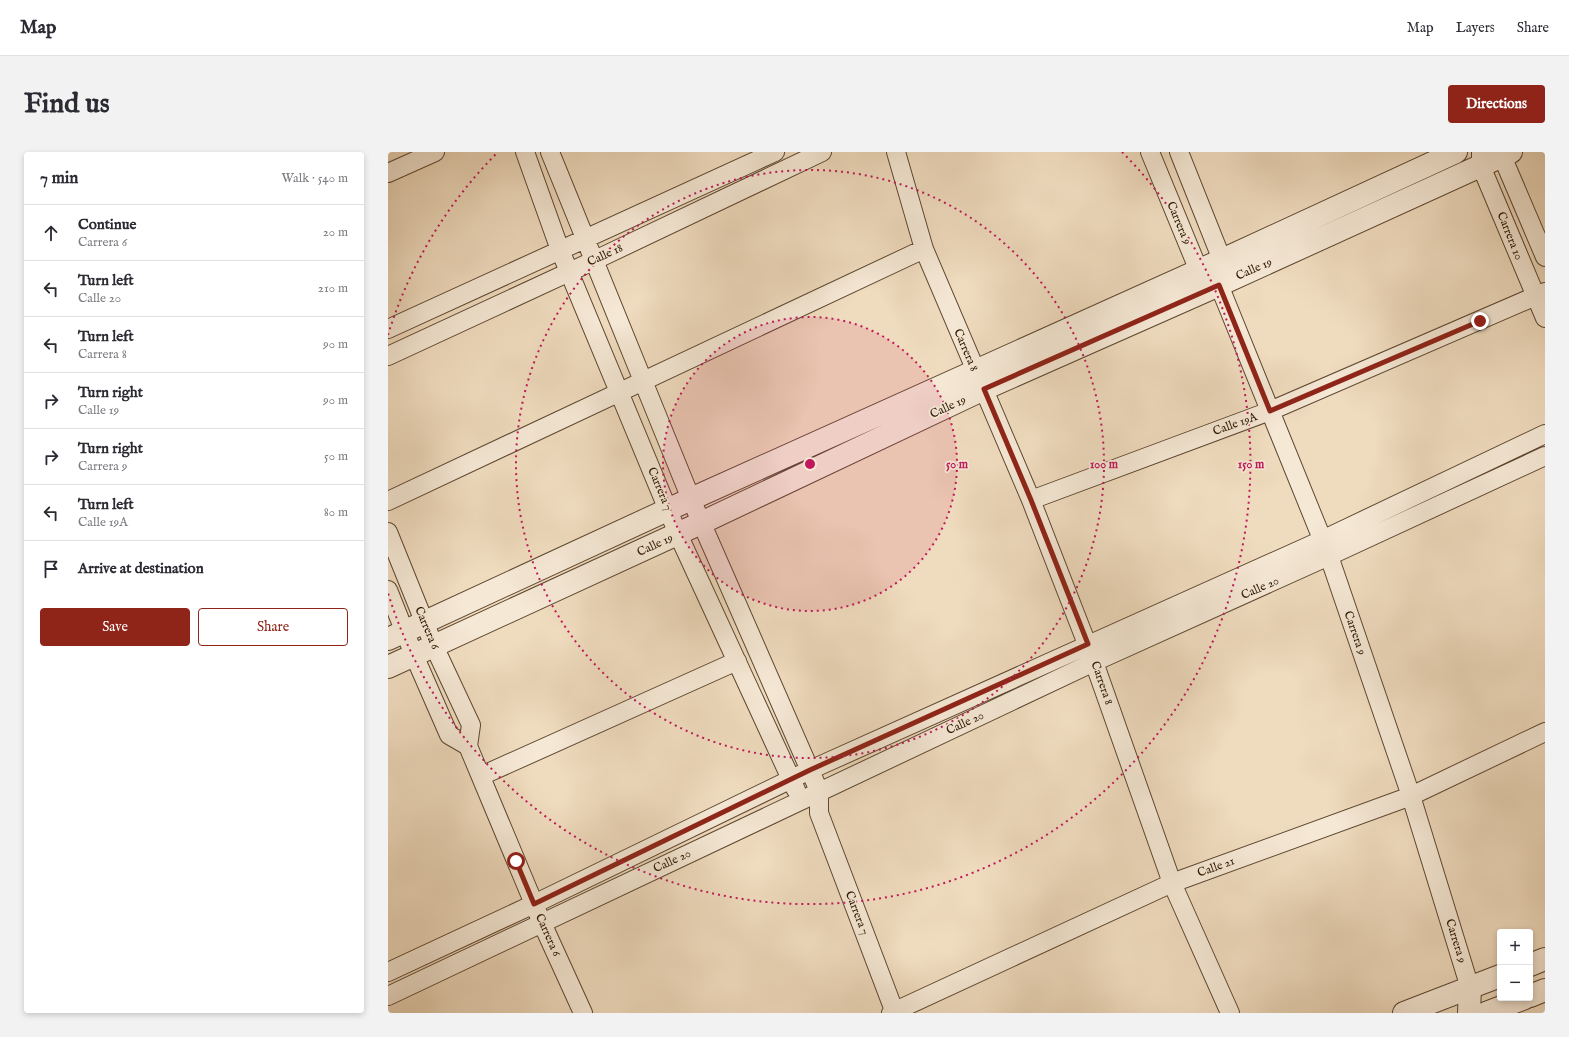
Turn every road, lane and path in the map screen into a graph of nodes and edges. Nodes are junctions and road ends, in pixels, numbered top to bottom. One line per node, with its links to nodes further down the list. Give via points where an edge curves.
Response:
1 (435, 152): 11 (street)
2 (525, 152): 14 (street, Carrera 7)
3 (550, 152): 12 (street, Carrera 7)
4 (776, 152): 12 (street, Calle 18)
5 (822, 152): 17 (street, Calle 18)
6 (896, 152): 13 (street, Carrera 8)
7 (1150, 152): 18 (street, Carrera 9)
8 (1179, 152): 16 (street, Carrera 9)
9 (1456, 152): 16 (street, Calle 19)
10 (1494, 156): 15 (street, Carrera 10); 20 (street, Calle 19); 21 (street, Carrera 10)
11 (388, 173)
12 (584, 239): 14 (street, Calle 18); 17 (street, Carrera 7)
13 (924, 249): 25 (street, Carrera 8); 26 (street)
14 (560, 250): 19 (street, Carrera 7); 23 (street, Calle 18)
15 (1545, 257)
16 (1222, 260): 18 (street, Calle 19); 20 (street, Carrera 9)
17 (593, 261): 19 (street, Calle 18); 26 (street, Carrera 7)
18 (1199, 271): 20 (street); 25 (street, Calle 19)
19 (570, 272): 24 (street, Calle 18); 27 (street, Carrera 7)
20 (1219, 285): 25 (street, Calle 19); 28 (street, Carrera 9)
21 (1540, 294): 22 (street, Carrera 10); 28 (street, Calle 19A)
22 (1545, 318)
23 (388, 329)
24 (388, 356)
25 (980, 380): 31 (street, Calle 19); 32 (street, Carrera 8); 35 (street, Calle 19)
26 (643, 382): 27 (street); 31 (street, Carrera 7)
27 (620, 393): 33 (street); 34 (street, Carrera 7)
28 (1270, 411): 32 (street, Calle 19A); 38 (street, Carrera 9)
29 (1545, 434): 38 (street, Calle 20)
30 (1545, 456): 38 (street, Calle 20)
31 (691, 499): 34 (street, Calle 19); 35 (street, Carrera 7)
32 (1031, 500): 44 (street, Carrera 8)
33 (388, 501)
34 (668, 510): 37 (street, Carrera 7); 41 (street, Calle 19)
35 (701, 523): 37 (street, Calle 19); 40 (street, Carrera 7)
36 (388, 532): 41 (street, Carrera 6)
37 (678, 534): 42 (street, Carrera 7); 45 (street, Calle 19)
38 (1326, 548): 44 (street, Calle 20); 48 (street, Calle 20); 56 (street, Carrera 9)
39 (388, 590): 43 (street, Carrera 6)
40 (745, 622): 42 (street); 52 (street, Carrera 7)
41 (425, 623): 43 (street, Calle 19); 45 (street, Carrera 6)
42 (723, 632): 47 (street, Carrera 7)
43 (397, 635): 46 (street, Carrera 6)
44 (1088, 644): 48 (street, Carrera 8); 52 (street, Calle 20)
45 (434, 646): 46 (street, Calle 19); 51 (street, Carrera 6, via 471,725)
46 (414, 655): 49 (street, Calle 19); 51 (street, Carrera 6, via 449,735)
47 (737, 660): 53 (street); 54 (street, Carrera 7)
48 (1094, 662): 55 (street, Calle 20); 59 (street, Carrera 8)
49 (388, 667)
50 (1545, 732): 56 (street, Calle 21)
51 (468, 746): 53 (street, Carrera 6)
52 (810, 770): 54 (street, Calle 20); 55 (street, Carrera 7)
53 (481, 776): 60 (street, Carrera 6)
54 (790, 779): 57 (street, Carrera 7); 60 (street, Calle 20)
55 (819, 791): 57 (street, Calle 20); 58 (street, Carrera 7)
56 (1411, 796): 59 (street, Calle 21); 66 (street, Carrera 9)
57 (802, 800): 58 (street, Carrera 7); 61 (street, Calle 20)
58 (819, 813): 71 (street, Carrera 7)
59 (1172, 883): 71 (street, Calle 21); 74 (street, Carrera 8)
60 (534, 904): 61 (street, Carrera 6); 64 (street, Calle 20)
61 (542, 923): 69 (street, Calle 20); 73 (street, Carrera 6)
62 (1545, 959): 63 (street)
63 (1533, 964)
64 (388, 972)
65 (1497, 977): 66 (street)
66 (1470, 988): 72 (street); 75 (street); 76 (street, Carrera 9)
67 (1545, 990): 68 (street)
68 (1533, 995)
69 (388, 996)
70 (1518, 1001): 72 (street)
71 (893, 1012)
72 (1493, 1012)
73 (583, 1013)
74 (1230, 1013)
75 (1404, 1013)
76 (1469, 1013)

